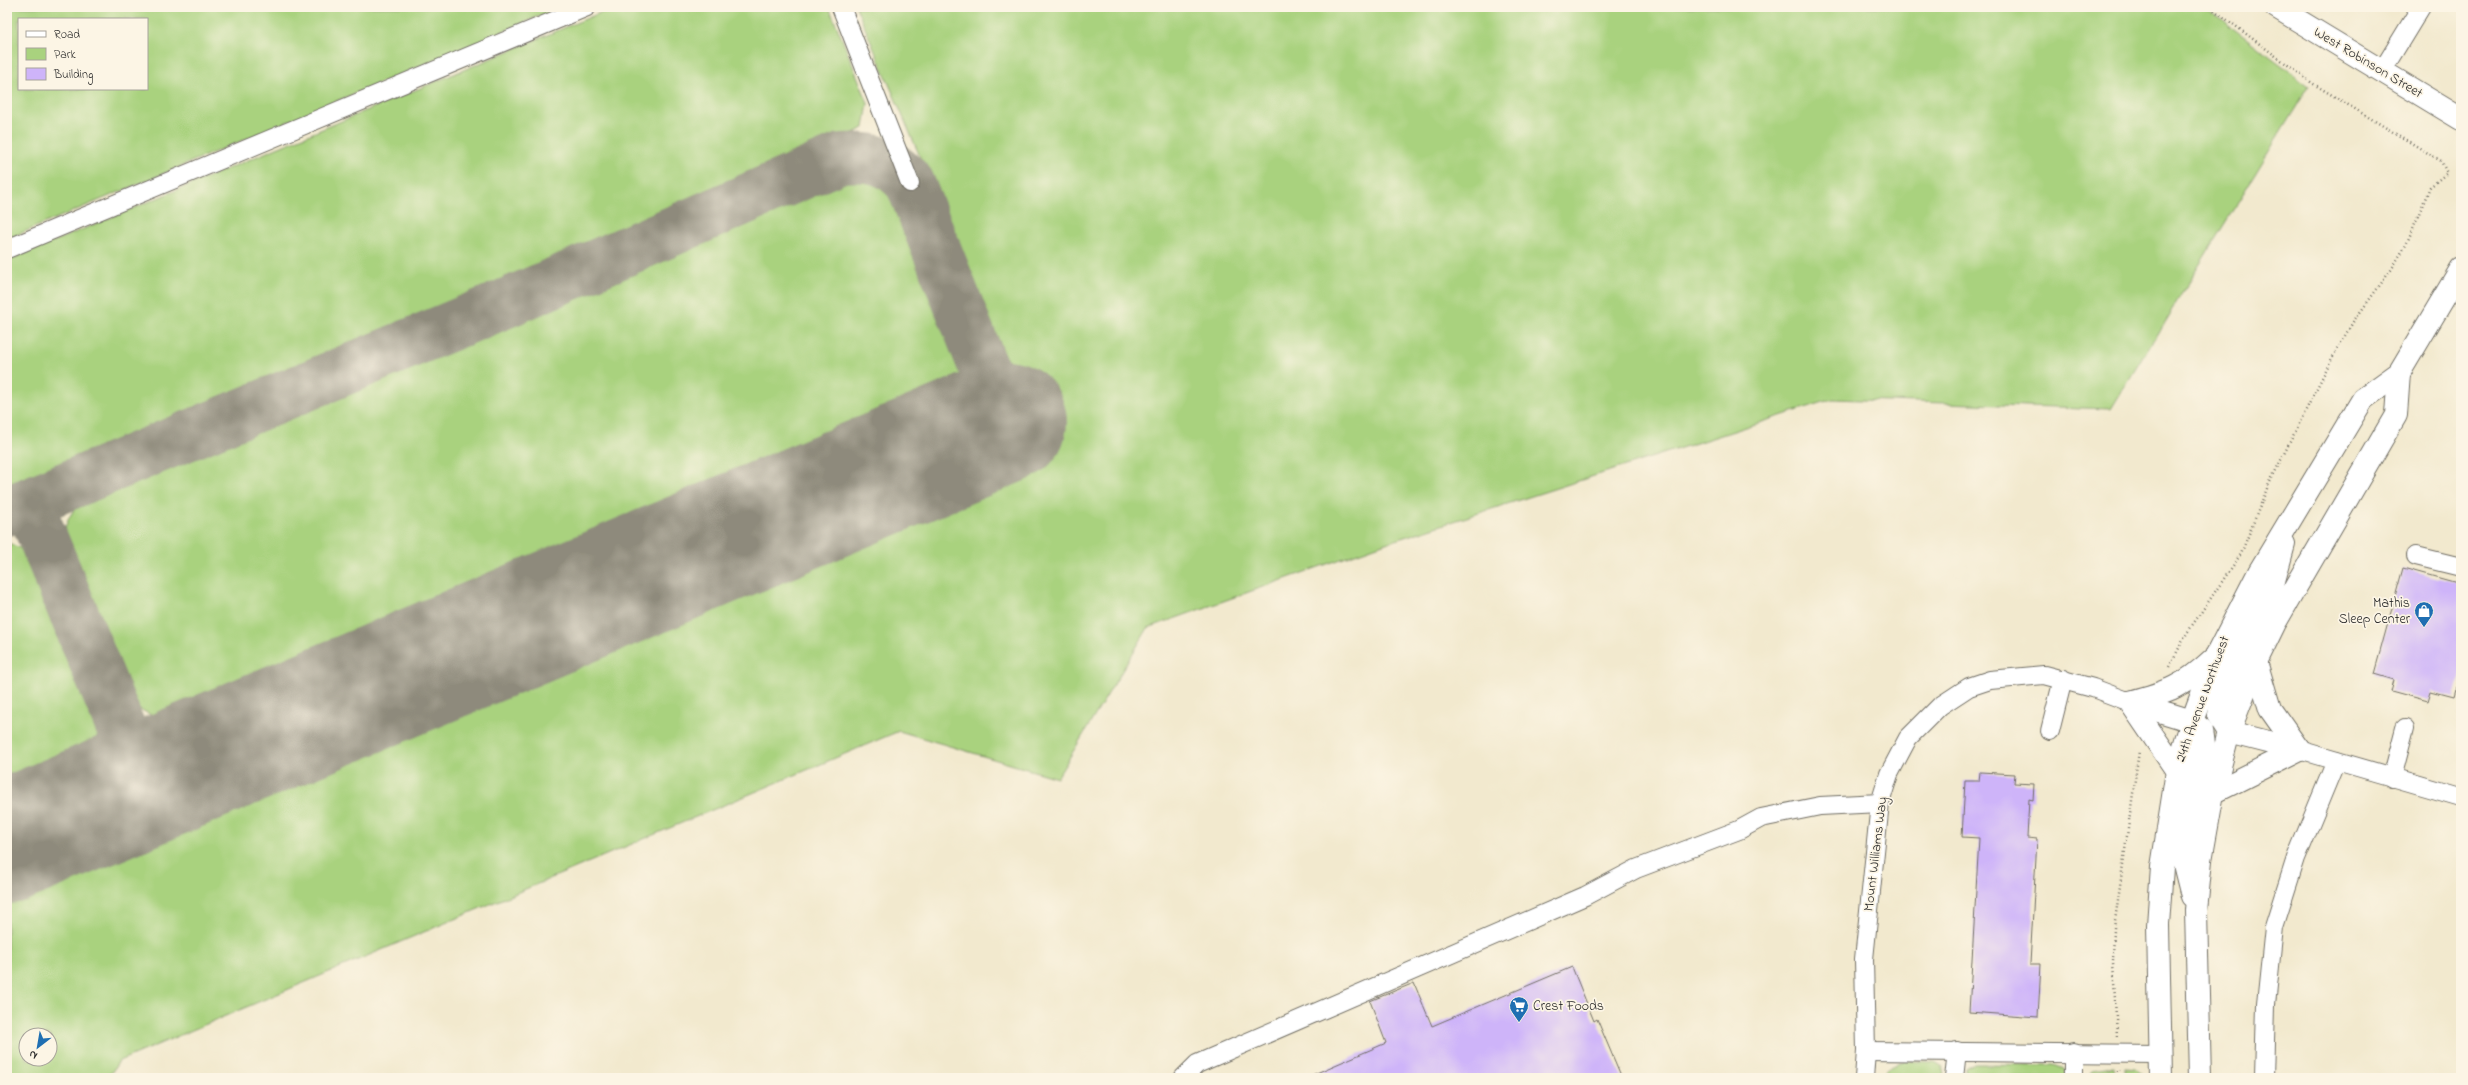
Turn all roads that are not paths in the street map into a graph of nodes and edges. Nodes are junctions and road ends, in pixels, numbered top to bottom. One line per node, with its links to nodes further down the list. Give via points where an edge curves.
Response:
1 (587, 7): 8 (street)
2 (841, 7): 7 (street)
3 (2420, 7): 5 (street)
4 (2288, 10): 5 (main road, West Robinson Street)
5 (2382, 71): 6 (main road, West Robinson Street)
6 (2461, 119)
7 (910, 183)
8 (7, 249)
9 (2461, 269): 10 (main road, 24th Avenue Northwest)
10 (2399, 373): 11 (main road, 24th Avenue Northwest, via 2363,399); 15 (main road, 24th Avenue Northwest, via 2396,415 2294,587)
11 (2291, 517): 14 (main road, 24th Avenue Northwest, via 2239,608); 21 (main road, via 2272,588 2222,693 2218,714)
12 (2416, 556): 13 (street)
13 (2461, 567)
14 (2216, 656): 17 (main road, via 2192,678 2159,694); 18 (main road, 24th Avenue Northwest)
15 (2256, 662): 21 (main road, 24th Avenue Northwest); 22 (main road, via 2270,709)
16 (2063, 679): 17 (street, Mount Williams Way); 20 (street); 28 (street, Mount Williams Way, via 2044,675 1990,680 1969,687 1940,706 1908,738 1898,753)
17 (2130, 702): 18 (main road); 24 (main road)
18 (2192, 722): 24 (main road, 24th Avenue Northwest); 29 (main road, via 2202,730 2204,744 2182,856)
19 (2405, 728): 25 (street)
20 (2050, 731)
21 (2229, 732): 22 (main road); 26 (main road, 24th Avenue Northwest)
22 (2299, 750): 23 (street); 26 (main road)
23 (2336, 761): 25 (street); 40 (street, via 2296,858 2274,927 2266,1005)
24 (2177, 771): 33 (main road, 24th Avenue Northwest, via 2162,867 2158,925)
25 (2392, 778): 27 (street)
26 (2213, 793): 29 (main road, 24th Avenue Northwest, via 2201,860)
27 (2461, 797)
28 (1880, 803): 30 (street, Mount Williams Way, via 1864,959); 34 (street, via 1820,806 1761,818 1738,830 1636,870 1585,896 1197,1064)
29 (2196, 916): 39 (main road, 24th Avenue Northwest)
30 (1866, 1051): 31 (street); 35 (street, Mount Williams Way)
31 (1956, 1052): 32 (street); 36 (street)
32 (2073, 1052): 33 (street); 37 (street)
33 (2161, 1054): 38 (main road, 24th Avenue Northwest)
34 (1183, 1078)
35 (1864, 1078)
36 (1954, 1078)
37 (2073, 1078)
38 (2161, 1078)
39 (2200, 1078)
40 (2264, 1078)

